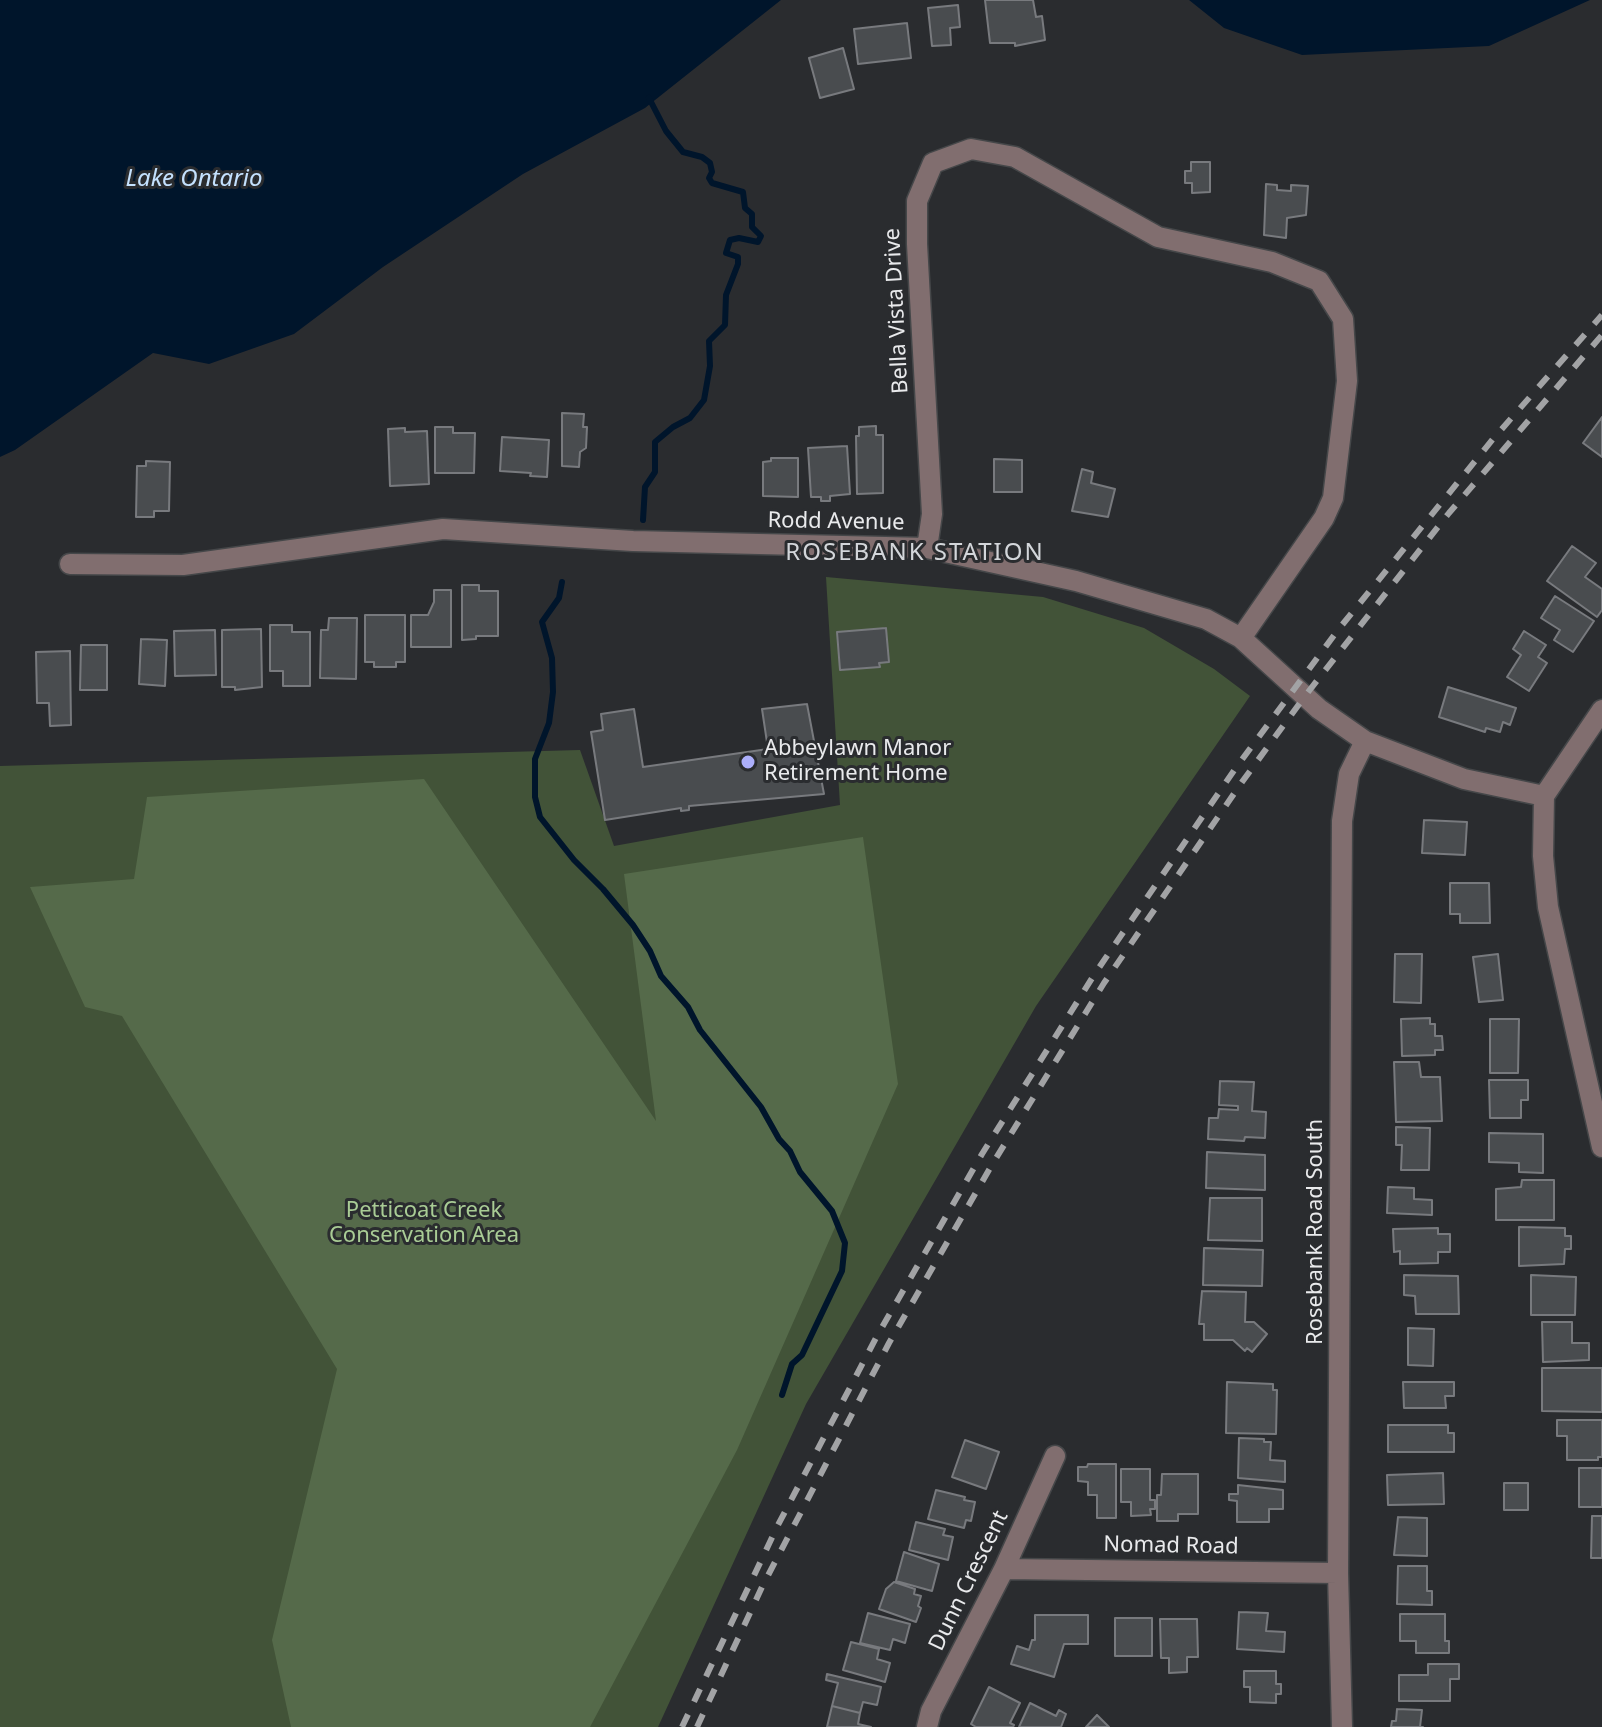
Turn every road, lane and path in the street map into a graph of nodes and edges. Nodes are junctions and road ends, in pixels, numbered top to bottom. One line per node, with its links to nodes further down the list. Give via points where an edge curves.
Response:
1 (927, 548): 2 (street, Rodd Avenue, via 633,541 443,529 183,565); 3 (street, Rodd Avenue, via 1105,589 1206,619); 3 (street, Bella Vista Drive, via 932,514 917,201 933,163 971,149 1015,157 1158,237 1272,262 1319,281 1343,319 1347,381 1333,498)
2 (70, 564)
3 (1241, 638): 5 (street, Rodd Avenue, via 1319,709)
4 (1602, 710): 6 (street)
5 (1365, 741): 6 (street, Rodd Avenue, via 1464,779); 10 (street, Rosebank Road South, via 1349,774 1342,821)
6 (1544, 796): 7 (street, via 1548,907)
7 (1602, 1147)
8 (1055, 1456): 9 (street, Dunn Crescent)
9 (1004, 1569): 10 (street, Nomad Road); 11 (street, Dunn Crescent)
10 (1338, 1573): 12 (street, Rosebank Road South)
11 (927, 1727)
12 (1342, 1727)

